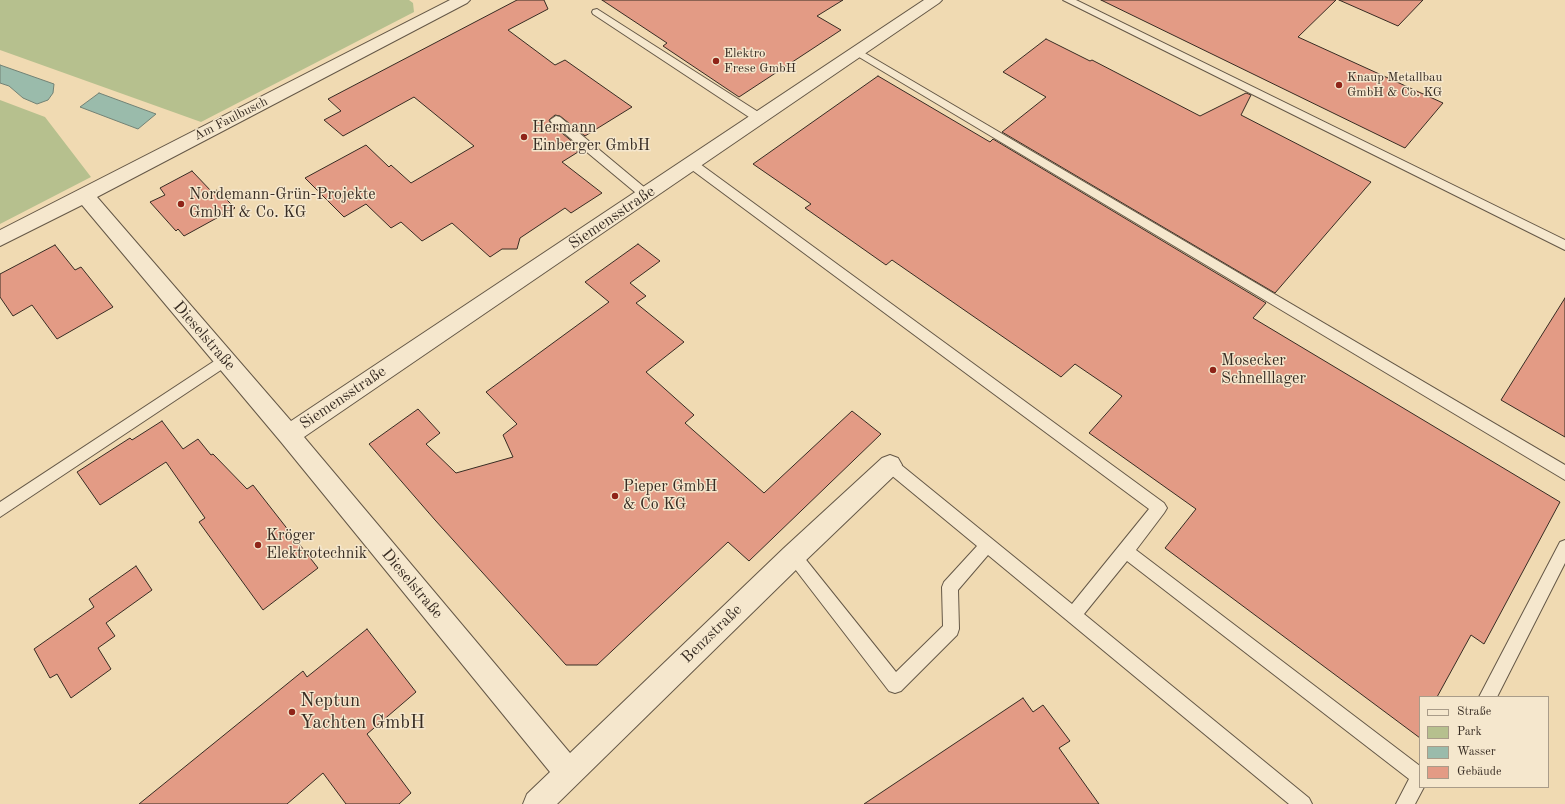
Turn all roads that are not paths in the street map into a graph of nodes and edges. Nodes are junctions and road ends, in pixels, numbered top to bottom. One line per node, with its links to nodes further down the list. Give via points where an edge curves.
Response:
1 (934, 0): 5 (street, Siemensstraße)
2 (1068, 0): 12 (lane)
3 (450, 2): 9 (street, Am Faulbusch)
4 (597, 12): 6 (lane)
5 (858, 52): 6 (street, Siemensstraße); 16 (lane)
6 (759, 118): 8 (street, Siemensstraße)
7 (556, 120): 10 (lane)
8 (692, 164): 10 (street, Siemensstraße); 20 (lane, via 1159,508)
9 (85, 195): 11 (street, Am Faulbusch); 13 (street, Dieselstraße)
10 (646, 195): 14 (street, Siemensstraße)
11 (0, 239)
12 (1565, 244)
13 (225, 360): 14 (street, Dieselstraße); 17 (lane)
14 (289, 435): 24 (street, Dieselstraße)
15 (890, 465): 18 (lane); 21 (street, Benzstraße)
16 (1565, 473)
17 (0, 510)
18 (988, 544): 21 (lane, via 950,587 951,629 895,685); 22 (lane)
19 (1565, 547): 23 (lane)
20 (1126, 551): 22 (lane); 25 (lane)
21 (793, 556): 24 (street, Benzstraße)
22 (1073, 615): 28 (lane)
23 (1489, 696)
24 (568, 773): 27 (street, Benzstraße)
25 (1419, 776)
26 (1419, 779): 29 (lane)
27 (537, 804)
28 (1303, 804)
29 (1405, 804)

